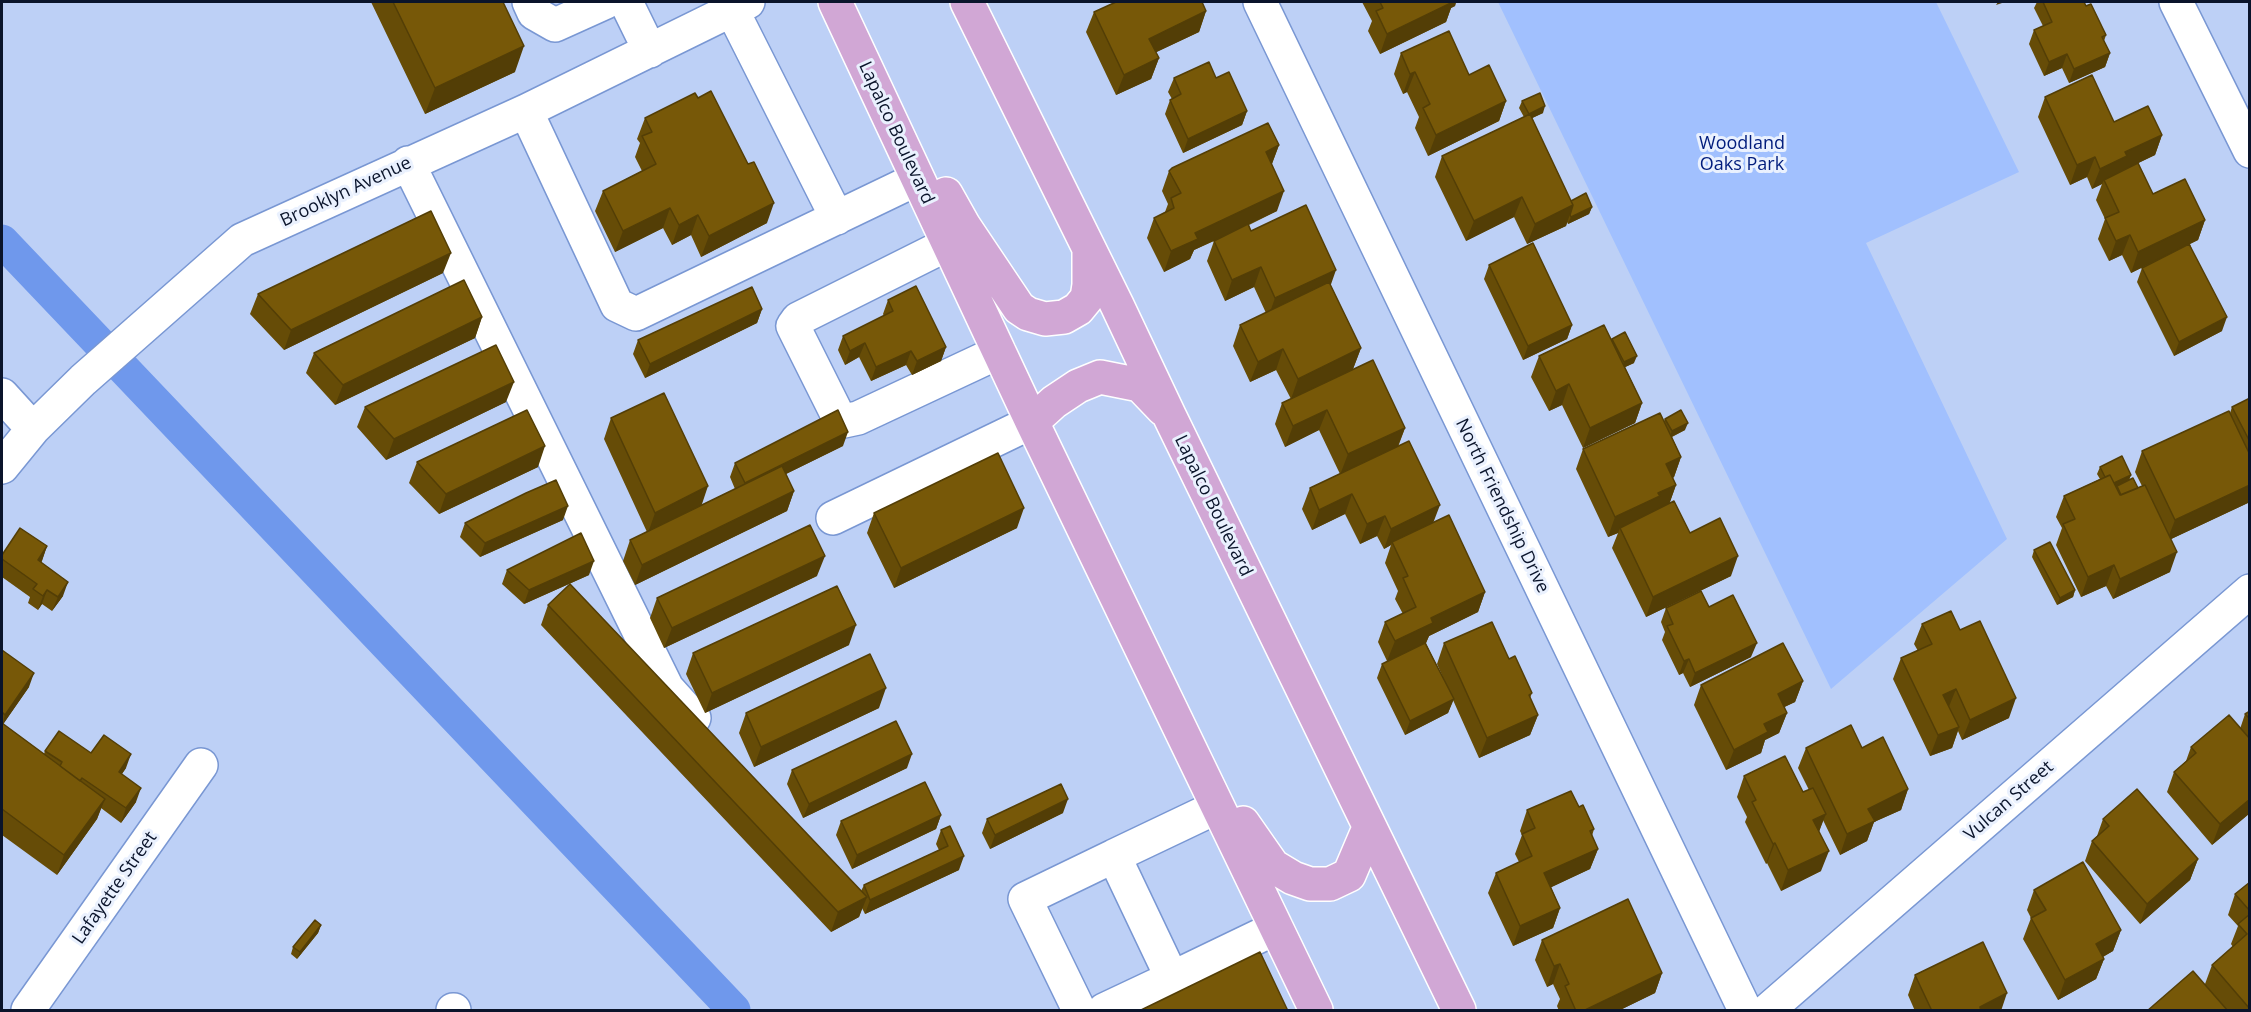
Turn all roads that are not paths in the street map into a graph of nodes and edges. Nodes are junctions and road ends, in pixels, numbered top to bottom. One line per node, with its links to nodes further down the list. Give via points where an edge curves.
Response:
1 (529, 2): 2 (street, via 534,13 555,25)
2 (606, 2)
3 (626, 2): 9 (street)
4 (835, 2): 10 (main road, Lapalco Boulevard)
5 (1260, 2): 39 (street, North Friendship Drive)
6 (2176, 2): 12 (street)
7 (740, 6): 9 (street, Brooklyn Avenue); 15 (street)
8 (967, 7): 17 (main road, Lapalco Boulevard)
9 (650, 51): 11 (street, Brooklyn Avenue)
10 (875, 88): 14 (main road, Lapalco Boulevard); 17 (main road, via 921,151 1018,309 1045,319 1064,317 1078,309 1087,298)
11 (526, 111): 13 (street, Brooklyn Avenue); 15 (street, via 617,305 636,314)
12 (2250, 150)
13 (408, 163): 22 (street, Brooklyn Avenue, via 242,240 82,380); 27 (street, via 667,688)
14 (917, 179): 15 (street); 16 (main road, Lapalco Boulevard)
15 (837, 218)
16 (948, 244): 18 (main road, Lapalco Boulevard); 18 (street, via 798,319 793,326 838,418 844,421)
17 (1088, 247): 20 (main road, Lapalco Boulevard)
18 (999, 352): 21 (main road, Lapalco Boulevard)
19 (2, 395): 22 (street)
20 (1169, 415): 21 (main road, via 1140,385 1100,377 1077,386); 30 (main road, Lapalco Boulevard)
21 (1032, 422): 24 (street); 26 (main road, Lapalco Boulevard)
22 (33, 429): 23 (street, Brooklyn Avenue)
23 (2, 467)
24 (833, 518)
25 (2250, 591): 40 (street, Vulcan Street)
26 (1183, 735): 29 (main road, Lapalco Boulevard); 30 (main road, via 1273,866 1293,878 1310,884 1330,884 1348,875)
27 (714, 741)
28 (201, 765): 34 (street, Lafayette Street)
29 (1217, 807): 31 (street); 32 (main road, Lapalco Boulevard)
30 (1370, 828): 38 (main road, Lapalco Boulevard)
31 (1114, 856): 33 (street); 35 (street, via 1025,899)
32 (1276, 928): 33 (street); 37 (main road, Lapalco Boulevard)
33 (1172, 978): 36 (street)
34 (28, 1011)
35 (1079, 1011)
36 (1104, 1011)
37 (1316, 1011)
38 (1459, 1011)
39 (1745, 1011)
40 (1768, 1011)

